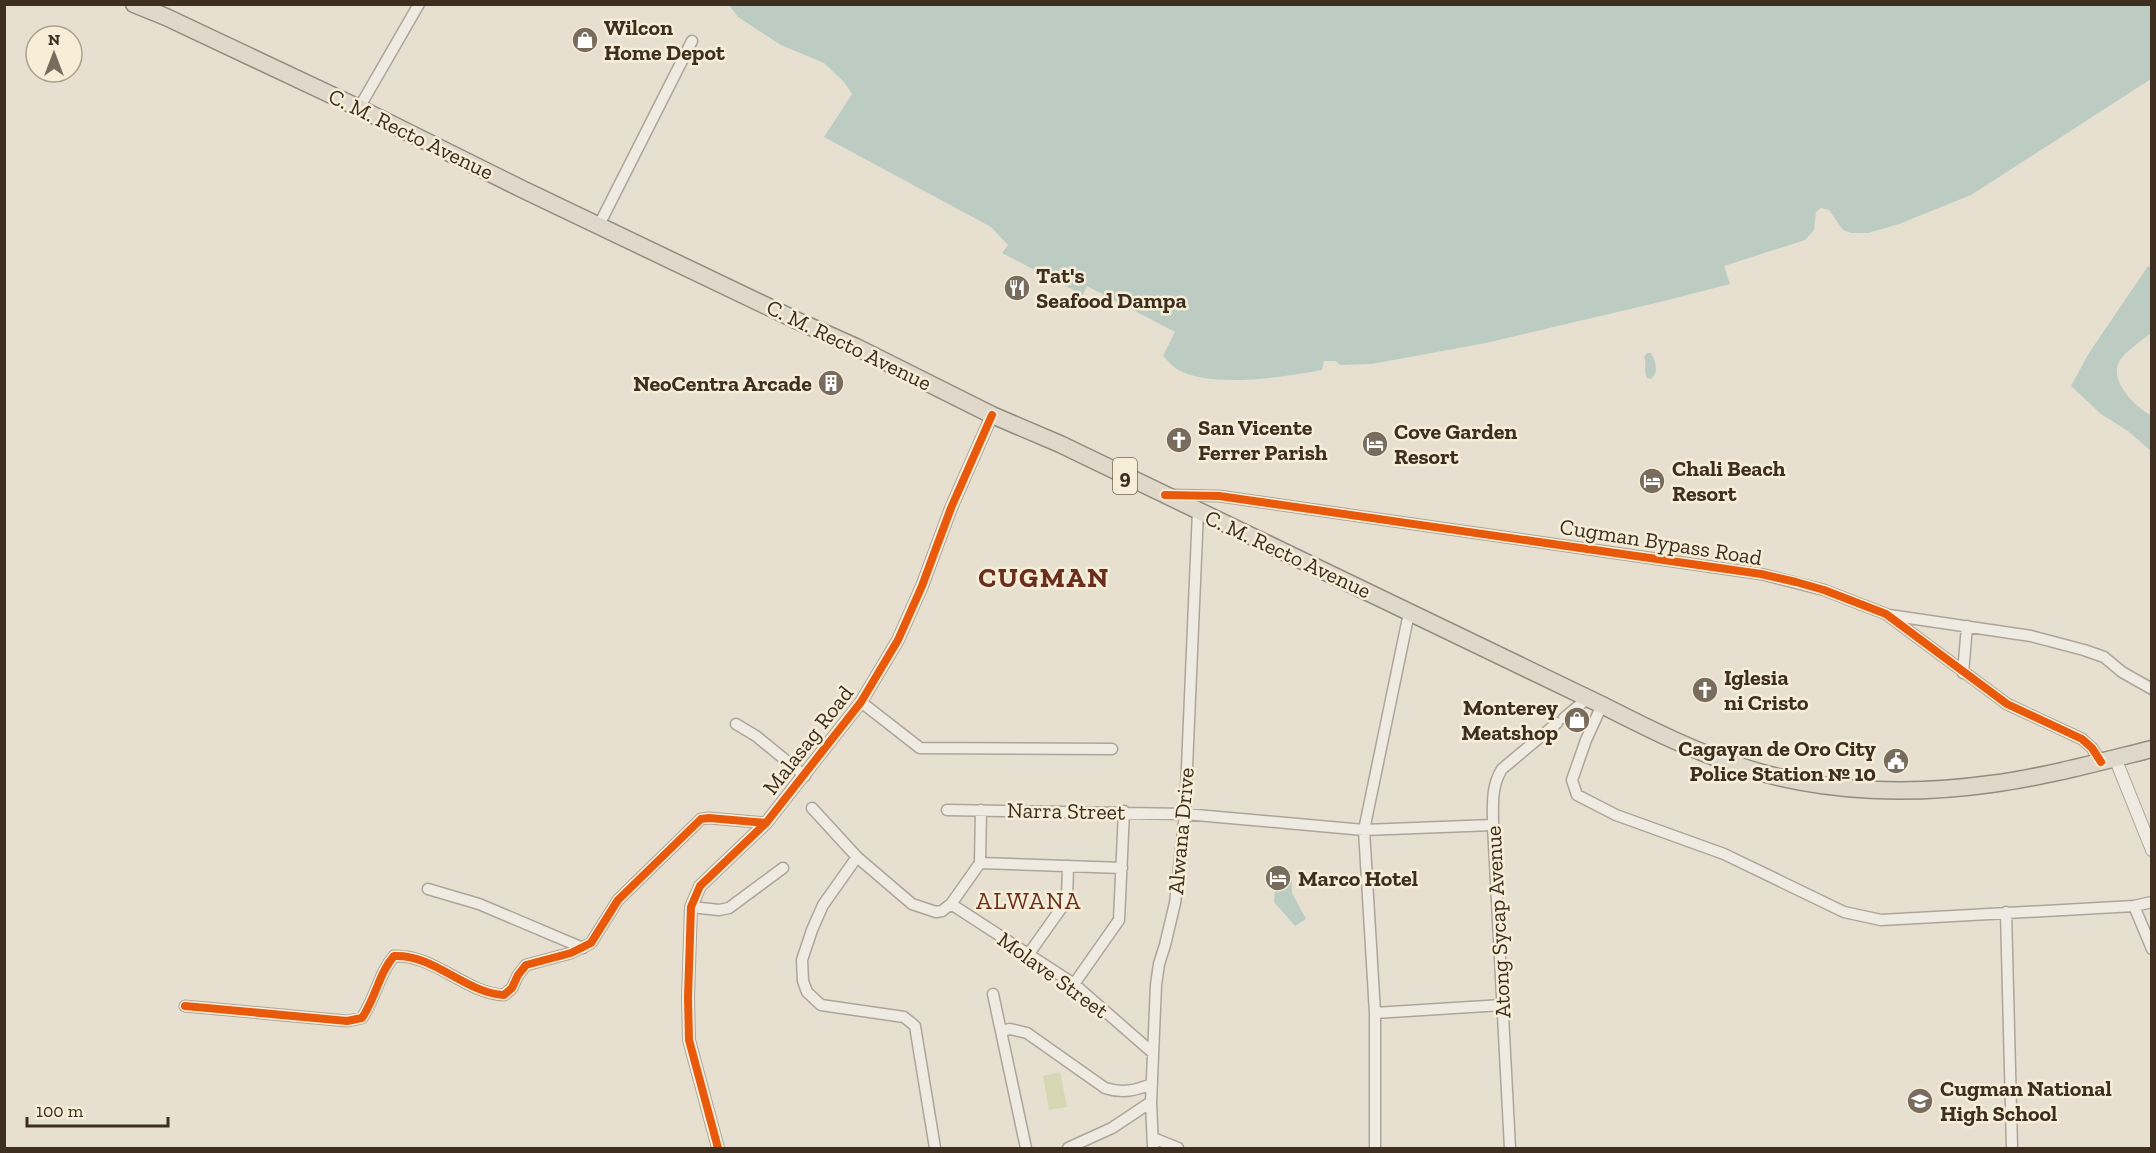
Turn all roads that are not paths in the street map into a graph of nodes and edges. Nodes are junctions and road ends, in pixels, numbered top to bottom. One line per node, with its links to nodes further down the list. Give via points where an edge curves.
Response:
1 (134, 4): 4 (highway, C. M. Recto Avenue / 9)
2 (419, 4): 4 (street)
3 (692, 41): 5 (street)
4 (359, 108): 5 (highway, C. M. Recto Avenue / 9)
5 (599, 225): 6 (highway, C. M. Recto Avenue / 9)
6 (992, 415): 7 (highway, C. M. Recto Avenue / 9); 15 (street, Malasag Road, via 898,640)
7 (1165, 495): 8 (highway, C. M. Recto Avenue / 9); 10 (street, Cugman Bypass Road, via 1219,496 1761,574 1824,590)
8 (1198, 512): 9 (highway, C. M. Recto Avenue / 9); 25 (street, Alwana Drive)
9 (1410, 613): 14 (highway, C. M. Recto Avenue / 9); 28 (street)
10 (1886, 614): 11 (street); 12 (street, Cugman Bypass Road)
11 (1967, 626): 12 (street); 13 (street, via 2041,638 2084,650 2104,657)
12 (1963, 673): 19 (street, Cugman Bypass Road, via 2007,704 2082,739)
13 (2151, 689)
14 (1595, 701): 19 (highway, C. M. Recto Avenue / 9, via 1731,764 1841,787 1961,788 2022,780); 27 (street, Atong Sycap Avenue, via 1561,721 1502,769 1493,795); 40 (street, via 1572,780 1577,795 1616,815 1724,854 1844,912 1881,920)
15 (861, 702): 17 (street, via 920,748); 20 (street, Malasag Road)
16 (736, 724): 20 (street)
17 (1112, 748)
18 (2151, 749): 19 (highway, C. M. Recto Avenue / 9)
19 (2108, 760): 29 (street)
20 (804, 776): 26 (street, Malasag Road)
21 (812, 808): 30 (street)
22 (947, 810): 23 (street, Narra Street)
23 (981, 810): 24 (street, Narra Street); 31 (street)
24 (1124, 812): 25 (street, Narra Street); 34 (street)
25 (1185, 814): 28 (street, Narra Street); 50 (street, Alwana Drive, via 1175,903 1159,964)
26 (766, 823): 39 (street, Malasag Road, via 700,886); 41 (street, via 701,819 618,900)
27 (1493, 825): 28 (street, Narra Street); 46 (street, Atong Sycap Avenue)
28 (1364, 830): 48 (street)
29 (2151, 850)
30 (857, 858): 37 (street, via 912,904 936,912); 55 (street, via 823,905 812,930 802,960 803,981 807,992 821,1005 904,1017 915,1026)
31 (980, 863): 32 (street); 37 (street)
32 (1068, 866): 34 (street); 43 (street, via 1066,900)
33 (783, 868): 39 (street, via 729,909)
34 (1122, 868): 44 (street, via 1119,920)
35 (428, 889): 41 (street, via 479,904)
36 (2151, 902): 38 (street)
37 (951, 904): 43 (street, Molave Street)
38 (2134, 906): 40 (street); 42 (street)
39 (691, 907): 54 (street, Malasag Road, via 689,1040)
40 (2006, 912): 61 (street)
41 (584, 948): 47 (street, via 526,965 504,995 491,994 404,955 394,956 385,966 375,997 362,1018 348,1021)
42 (2151, 949)
43 (1028, 955): 44 (street, Molave Street)
44 (1074, 984): 50 (street, Molave Street)
45 (993, 994): 49 (street)
46 (1502, 1005): 48 (street); 60 (street, Atong Sycap Avenue)
47 (185, 1006)
48 (1375, 1013): 59 (street)
49 (1001, 1030): 51 (street, via 1027,1034 1105,1088 1131,1091); 56 (street)
50 (1153, 1053): 51 (street, Alwana Drive)
51 (1152, 1084): 52 (street, Alwana Drive)
52 (1151, 1102): 53 (street, Alwana Drive); 57 (street, via 1112,1128)
53 (1153, 1143): 58 (street)
54 (718, 1149)
55 (935, 1149)
56 (1026, 1149)
57 (1068, 1149)
58 (1178, 1149)
59 (1375, 1149)
60 (1510, 1149)
61 (2012, 1149)

